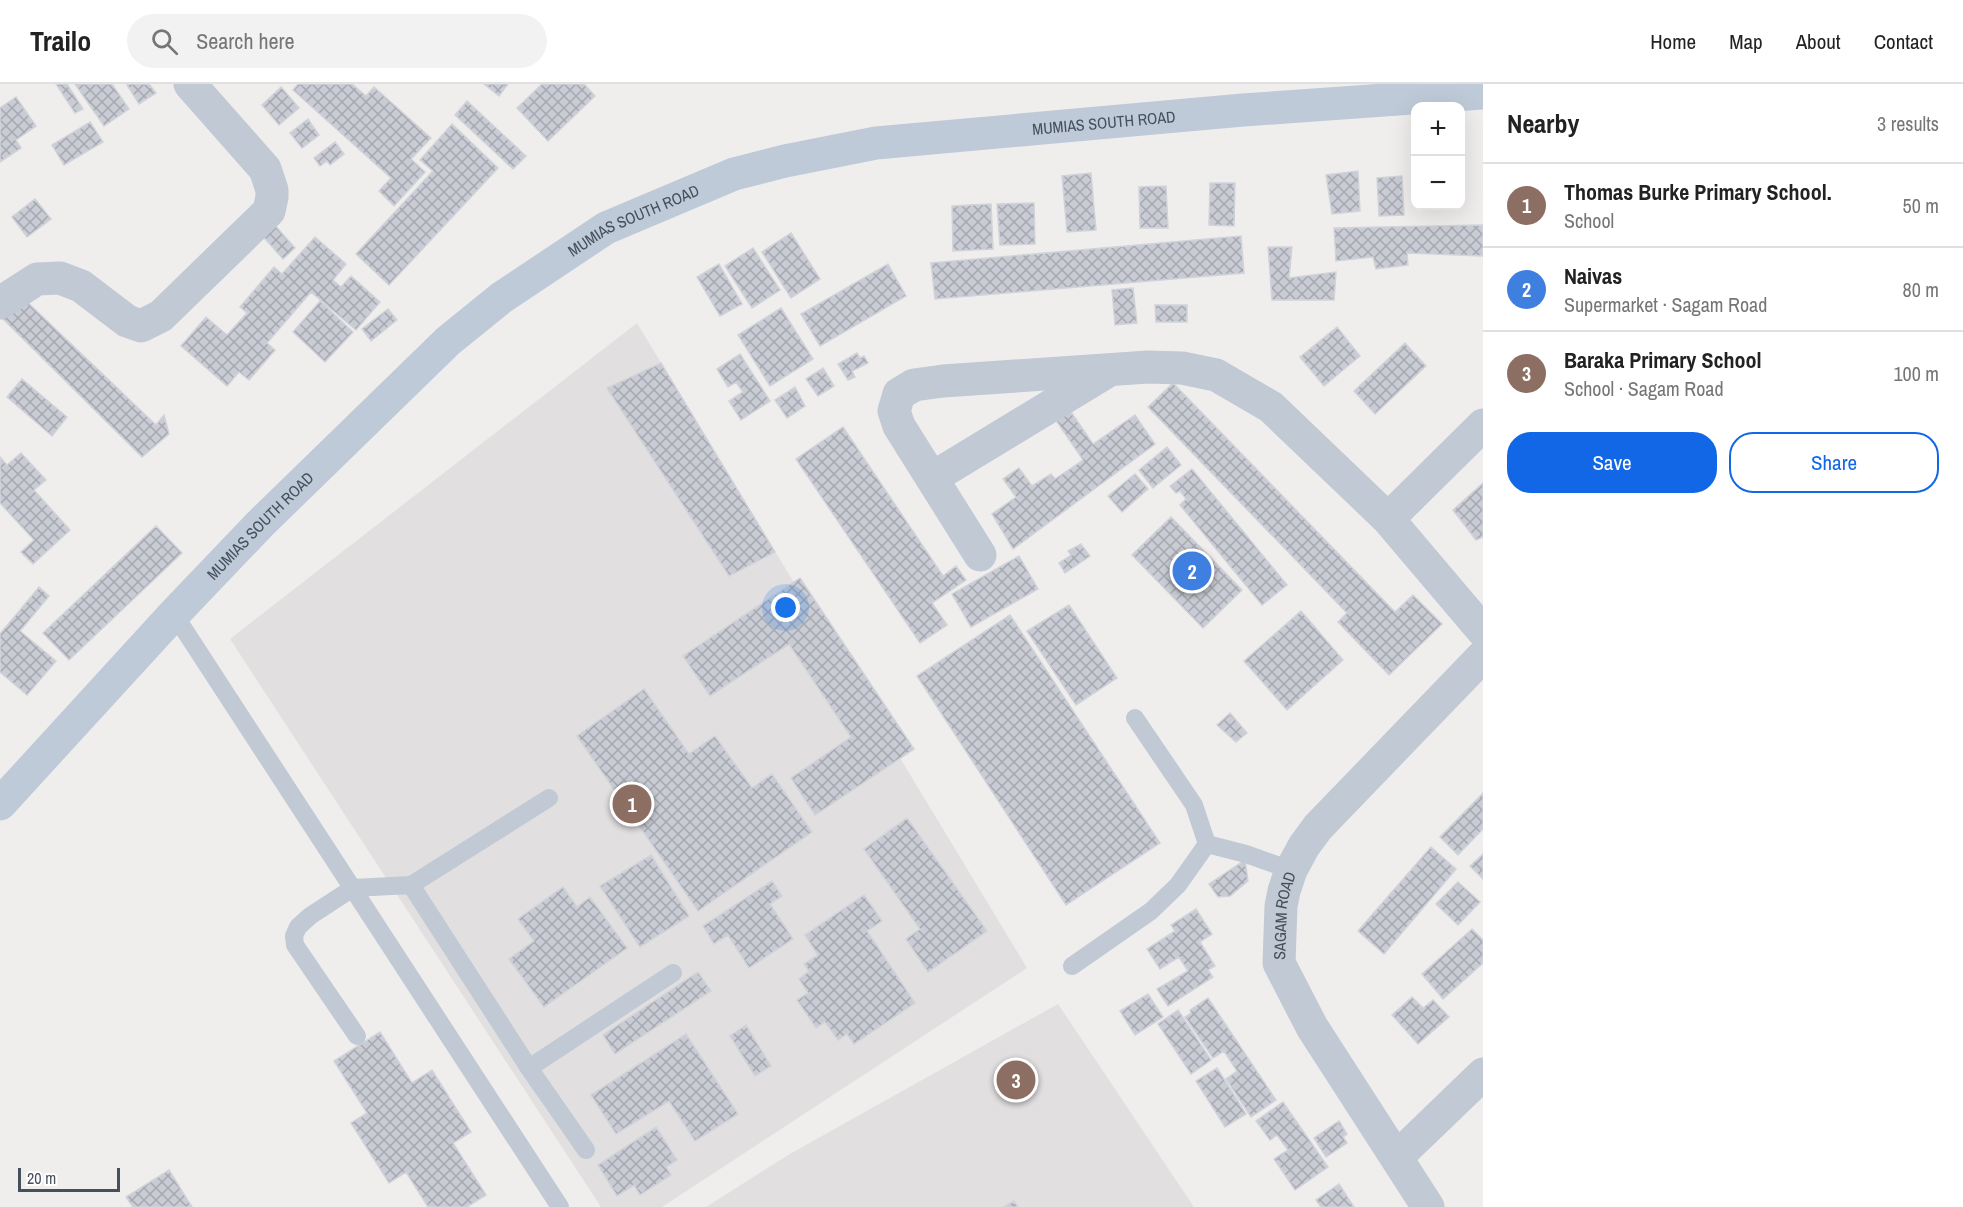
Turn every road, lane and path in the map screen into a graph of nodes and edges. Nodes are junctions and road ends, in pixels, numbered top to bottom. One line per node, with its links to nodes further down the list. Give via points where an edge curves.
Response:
1 (190, 84): 4 (street, via 265,169 272,190 269,211 161,316 141,326 127,321 81,286 60,278 37,279)
2 (1348, 93): 3 (main road, MUMIAS SOUTH ROAD); 10 (main road, MUMIAS SOUTH ROAD, via 876,143 734,174 606,228 501,298 448,341 260,524)
3 (1483, 93)
4 (0, 303)
5 (1109, 370): 7 (street); 7 (street, via 943,381 914,385 899,394 894,411 899,426); 8 (street, via 1170,368 1216,375 1271,407)
6 (1483, 425): 8 (street)
7 (932, 478): 9 (street)
8 (1388, 519): 11 (street)
9 (980, 555)
10 (174, 614): 15 (main road, MUMIAS SOUTH ROAD); 19 (lane)
11 (1483, 631)
12 (1483, 656): 17 (street, SAGAM ROAD, via 1318,827)
13 (1135, 718): 16 (lane, via 1194,805)
14 (549, 798): 18 (lane)
15 (0, 804)
16 (1207, 844): 17 (lane); 20 (lane, via 1178,885 1151,911)
17 (1291, 870): 26 (street, SAGAM ROAD, via 1281,906 1279,963 1312,1027)
18 (411, 885): 19 (lane); 23 (lane)
19 (353, 888): 22 (lane, via 310,916 294,936 295,945); 27 (lane)
20 (1072, 966)
21 (673, 974): 23 (lane)
22 (357, 1036)
23 (529, 1068): 25 (lane)
24 (1483, 1074): 26 (street)
25 (586, 1150)
26 (1397, 1157): 28 (street, SAGAM ROAD)
27 (560, 1207)
28 (1428, 1207)

